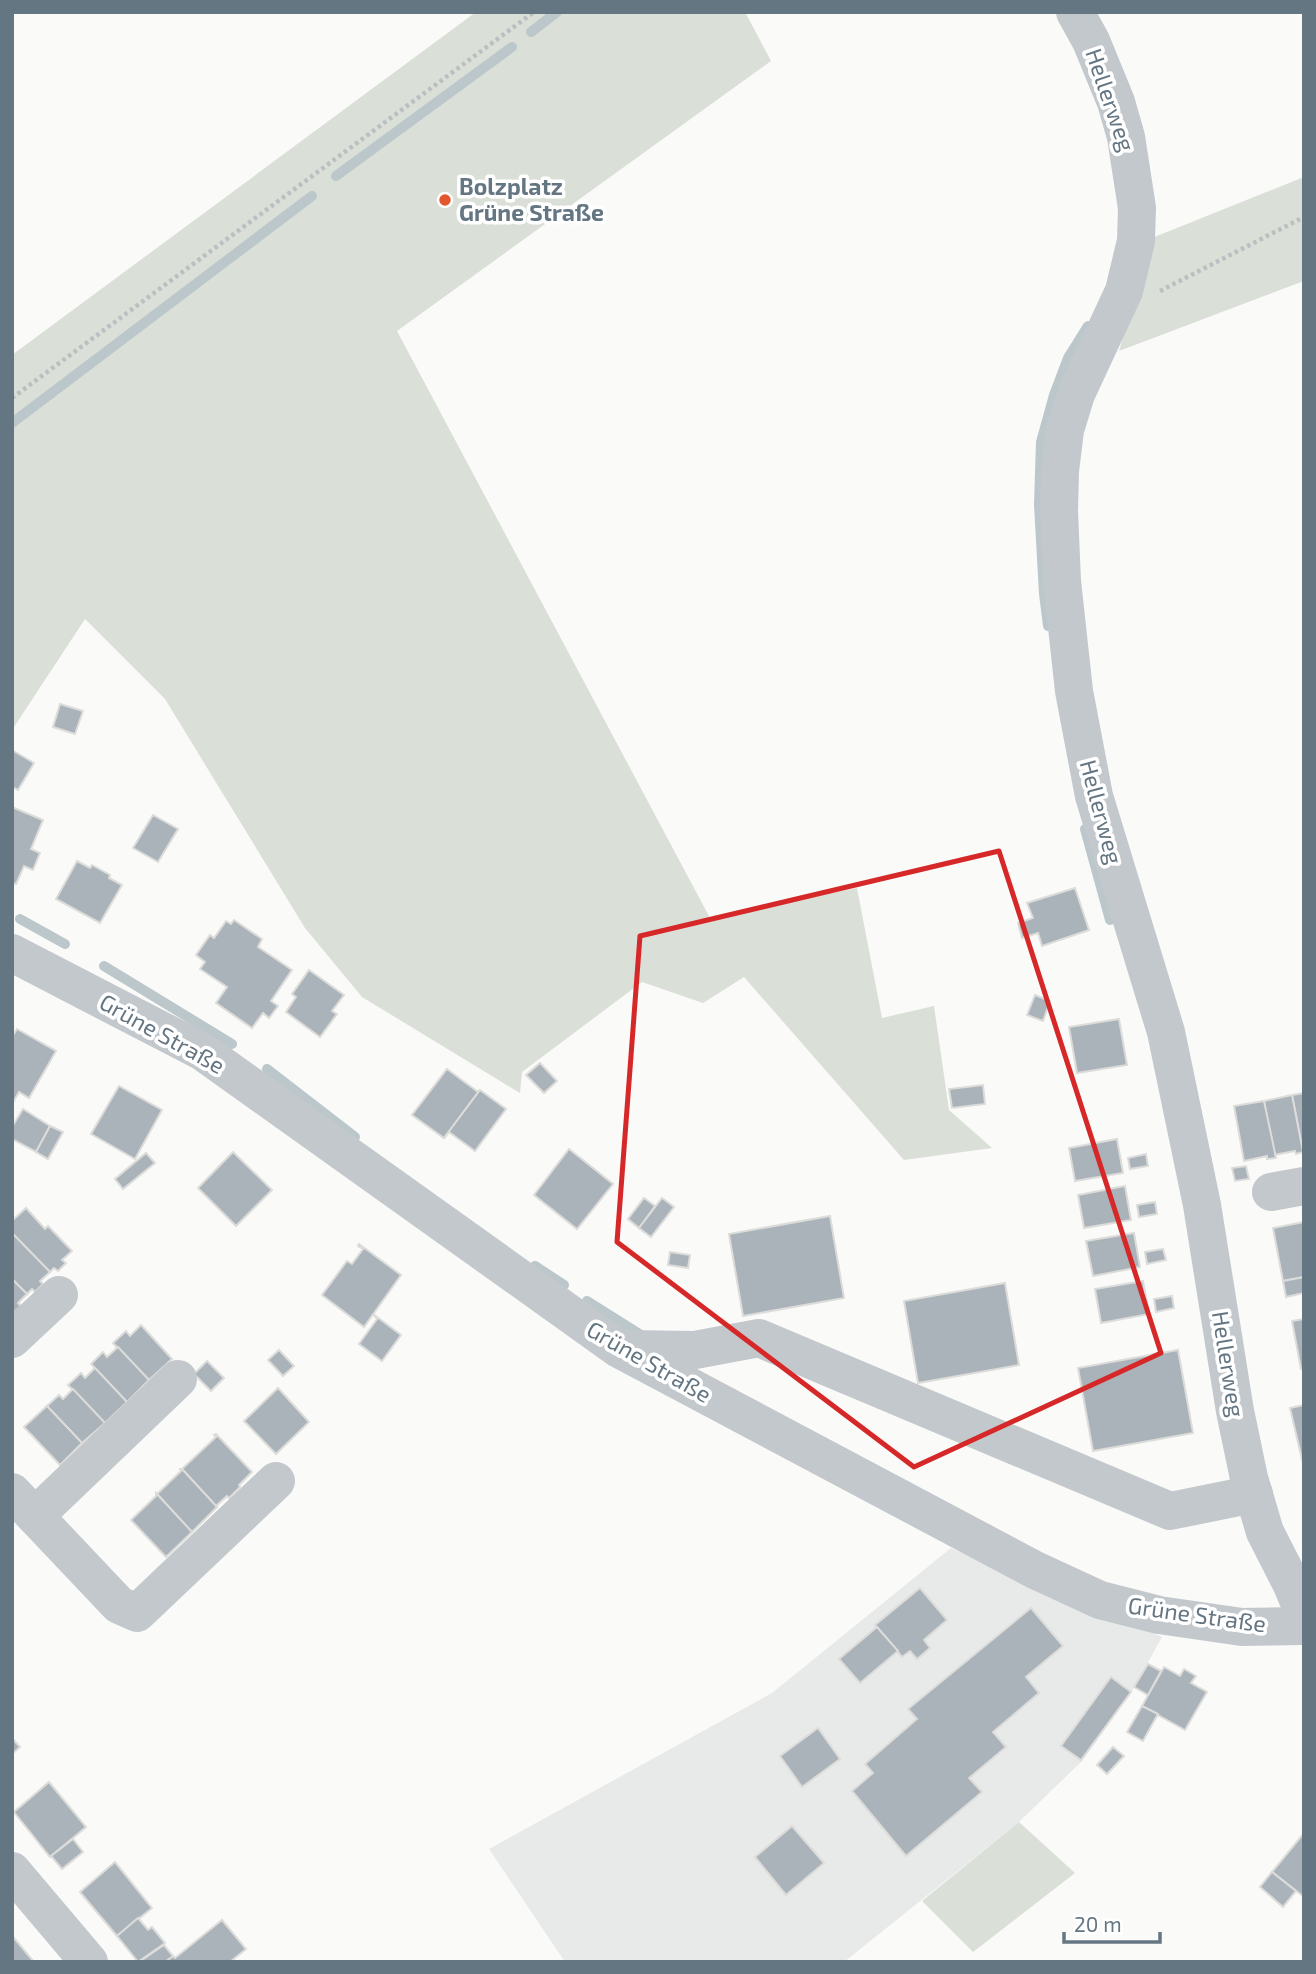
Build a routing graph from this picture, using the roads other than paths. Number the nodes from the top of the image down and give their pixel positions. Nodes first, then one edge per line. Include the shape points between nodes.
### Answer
1 (1075, 12) edge
2 (12, 953) edge
3 (59, 1295) dead end
4 (12, 1339) edge
5 (619, 1349) junction
6 (178, 1379) dead end
7 (275, 1481) dead end
8 (1254, 1494) junction
9 (23, 1504) edge
10 (1304, 1614) edge
11 (1304, 1626) edge
12 (12, 1871) edge
13 (89, 1962) edge

1 - 8 street, Hellerweg via 1116,102 1138,208 1136,241 1124,291 1076,394 1065,430 1059,511 1074,691 1094,796 1166,1032
2 - 5 street, Grüne Straße via 202,1052
3 - 4 street
5 - 8 street via 695,1350 759,1338 1170,1511
5 - 11 street, Grüne Straße via 1100,1600 1159,1615 1242,1627
6 - 9 street
7 - 9 street via 137,1613 119,1605
8 - 10 street, Hellerweg via 1265,1532
12 - 13 street

